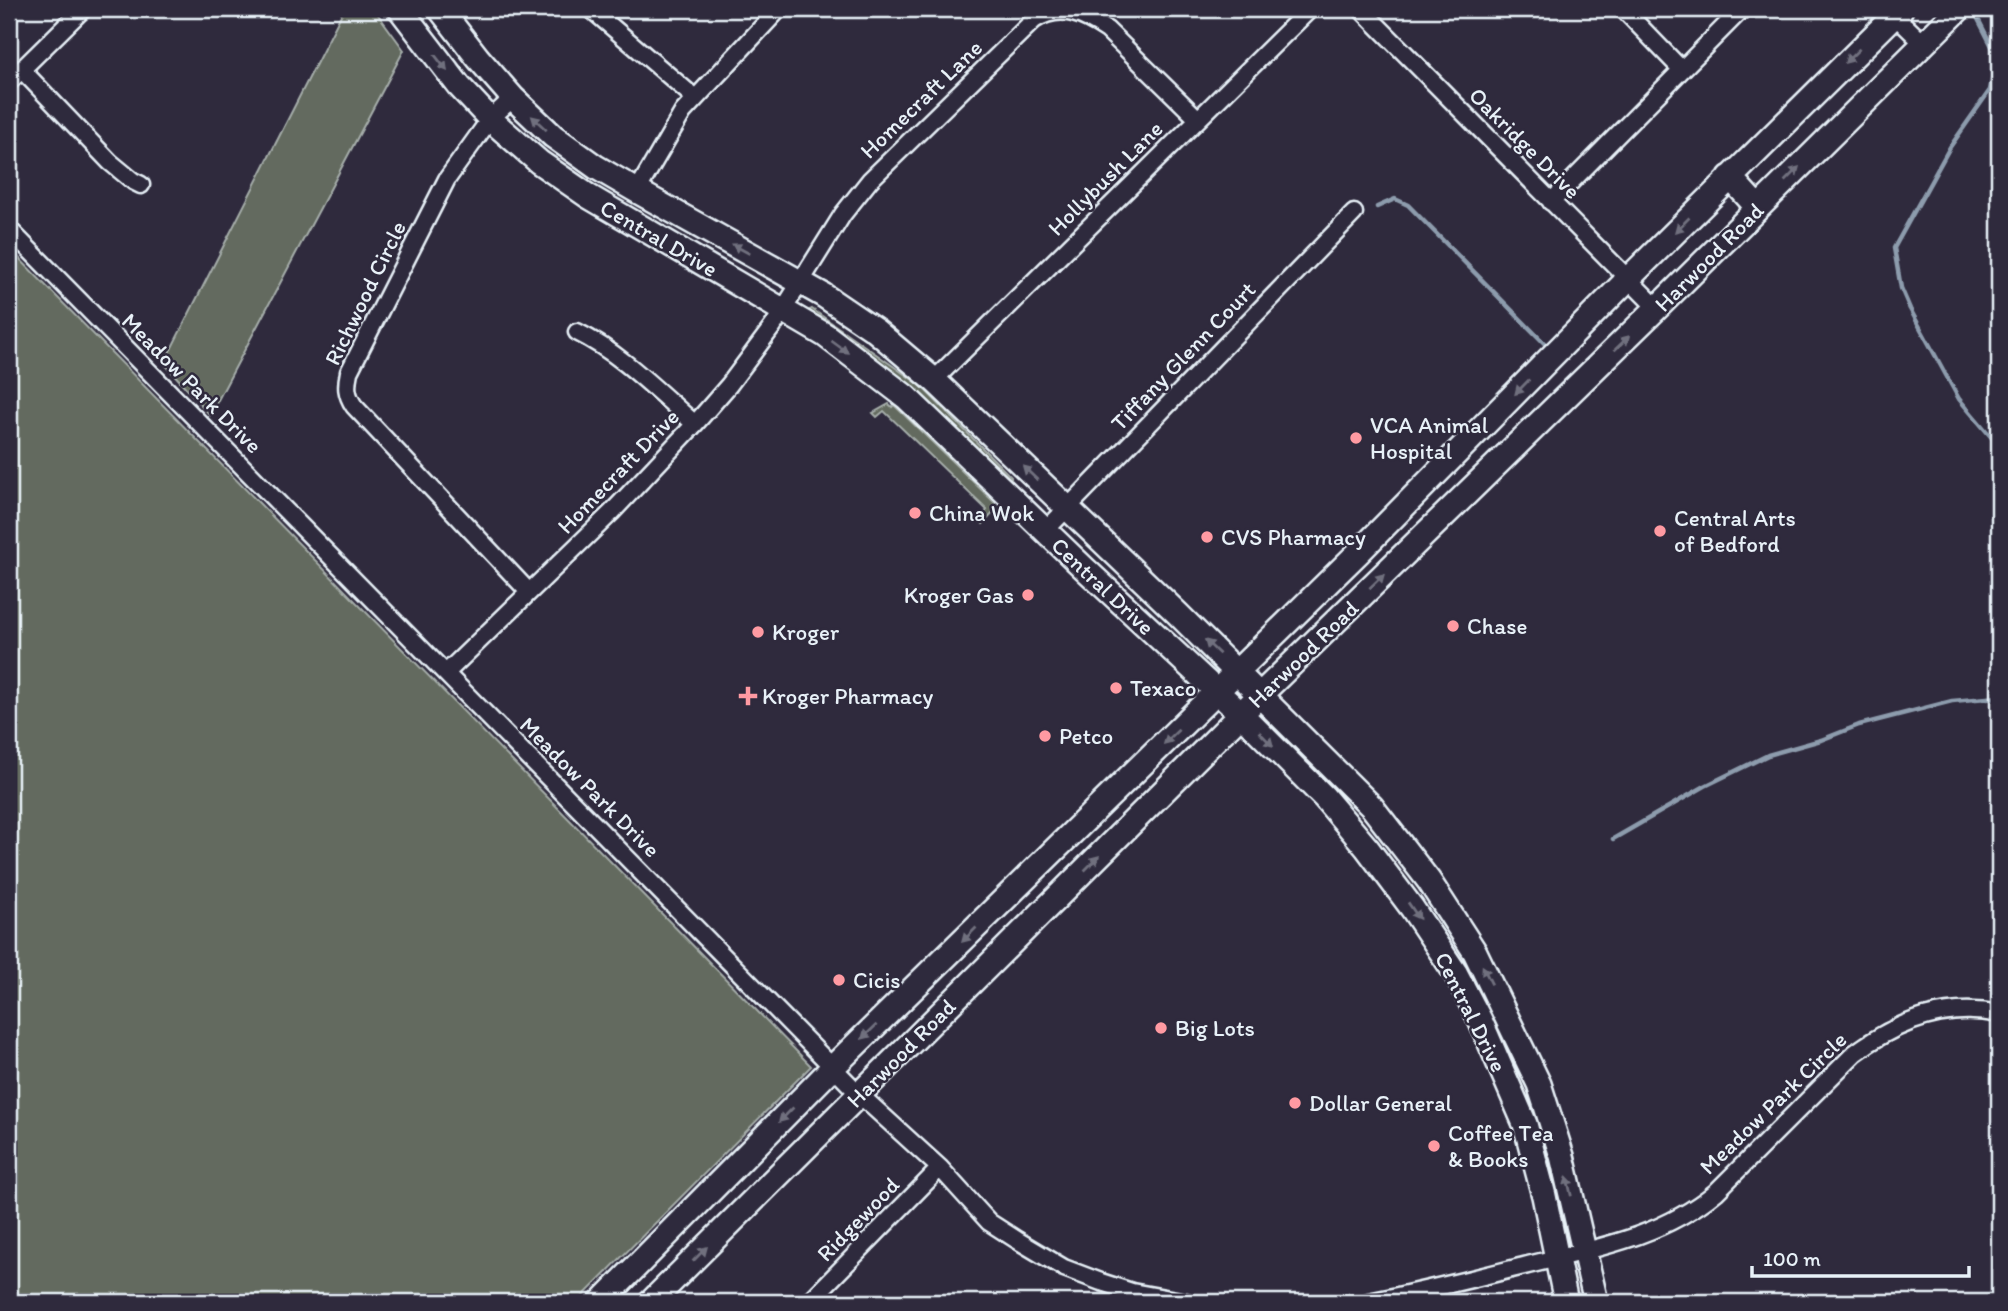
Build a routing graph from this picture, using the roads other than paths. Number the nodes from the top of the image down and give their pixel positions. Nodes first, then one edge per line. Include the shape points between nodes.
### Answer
1 (83, 9) edge
2 (400, 9) edge
3 (440, 9) edge
4 (591, 9) edge
5 (779, 9) edge
6 (1310, 9) edge
7 (1361, 9) edge
8 (1623, 9) edge
9 (1742, 9) edge
10 (1959, 9) edge
11 (1894, 11) edge
12 (1924, 44) junction
13 (1682, 70) junction
14 (22, 71) junction
15 (9, 82) edge
16 (513, 98) junction
17 (695, 98) junction
18 (1197, 118) junction
19 (490, 119) junction
20 (1730, 177) junction
21 (141, 185) dead end
22 (637, 191) junction
23 (1551, 202) junction
24 (1758, 208) junction
25 (1354, 213) dead end
26 (9, 229) edge
27 (1628, 279) junction
28 (801, 283) junction
29 (1657, 308) junction
30 (783, 310) junction
31 (577, 332) dead end
32 (934, 380) junction
33 (695, 424) junction
34 (1441, 470) junction
35 (1467, 494) junction
36 (1066, 508) junction
37 (1045, 531) junction
38 (529, 592) junction
39 (1237, 672) junction
40 (446, 673) junction
41 (1217, 692) junction
42 (1259, 696) junction
43 (1241, 715) junction
44 (1418, 867) junction
45 (1394, 884) junction
46 (1017, 887) junction
47 (1043, 911) junction
48 (1999, 1014) edge
49 (833, 1067) junction
50 (1535, 1076) junction
51 (1509, 1087) junction
52 (860, 1095) junction
53 (940, 1168) junction
54 (1584, 1252) junction
55 (1557, 1258) junction
56 (601, 1302) edge
57 (651, 1302) edge
58 (809, 1302) edge
59 (1187, 1302) edge
60 (1368, 1302) edge
61 (1566, 1302) edge
62 (1596, 1302) edge

1 - 14 street
2 -> 19 main road, Central Drive
3 - 16 main road, Central Drive
4 - 17 street
5 - 17 street
6 - 18 street, Hollybush Lane
7 - 23 street, Oakridge Drive
8 - 13 street
9 - 13 street
10 - 12 main road, Harwood Road
11 - 12 street
11 -> 20 main road, Harwood Road
24 -> 12 main road, Harwood Road
13 - 23 street
14 - 15 street
14 - 21 street via 110,162
16 - 19 street, Richwood Circle
22 -> 16 main road, Central Drive via 553,136
17 - 22 street
18 - 28 street, Homecraft Lane via 1091,19 1073,11 1043,14 870,180 843,214
18 - 32 street, Hollybush Lane
19 - 30 main road, Central Drive via 539,162 588,196
19 - 38 street, Richwood Circle via 447,179 345,387 354,406
20 - 24 main road
20 -> 27 main road, Harwood Road
28 -> 22 main road, Central Drive
23 - 27 street, Oakridge Drive
24 - 29 main road, Harwood Road
25 - 36 street, Tiffany Glenn Court
26 - 40 street, Meadow Park Drive
27 - 29 street, Oakridge Drive
27 -> 34 main road, Harwood Road
28 - 30 street, Homecraft Drive
28 - 32 main road, Central Drive via 876,331
35 -> 29 main road, Harwood Road
30 - 33 street, Homecraft Drive
30 -> 37 main road, Central Drive via 825,335 906,397
31 - 33 street via 618,358
36 -> 32 main road, Central Drive
33 - 38 street, Homecraft Drive
34 - 35 main road
34 - 39 main road, Harwood Road
42 -> 35 main road, Harwood Road
36 - 37 street, Tiffany Glenn Court
39 -> 36 main road, Central Drive
37 - 41 main road, Central Drive
38 - 40 street, Homecraft Drive
39 - 41 main road, Harwood Road
39 - 42 main road, Central Drive
40 - 49 street, Meadow Park Drive
41 - 43 main road, Central Drive
41 -> 46 main road, Harwood Road
42 - 43 main road, Harwood Road
42 - 44 main road, Central Drive via 1371,807
43 -> 45 main road, Central Drive via 1324,797
47 -> 43 main road, Harwood Road
44 - 45 main road
50 -> 44 main road, Central Drive via 1475,952
45 -> 51 main road, Central Drive via 1456,974
46 - 47 main road
46 -> 49 main road, Harwood Road
47 - 52 main road, Harwood Road
48 - 54 street, Meadow Park Circle via 1954,1010 1900,1024 1873,1039 1696,1209 1652,1230
49 - 52 street, Meadow Park Drive
49 -> 56 main road, Harwood Road
50 - 51 main road
54 -> 50 main road, Central Drive via 1562,1156
51 - 55 main road, Central Drive via 1525,1124
52 - 53 street, Meadow Park Drive
57 -> 52 main road, Harwood Road
53 - 58 street, Ridgewood
53 - 59 street, Meadow Park Drive via 989,1222 1064,1268 1132,1292
54 - 55 street
54 - 62 main road, Central Drive
55 - 60 street
55 - 61 main road, Central Drive

